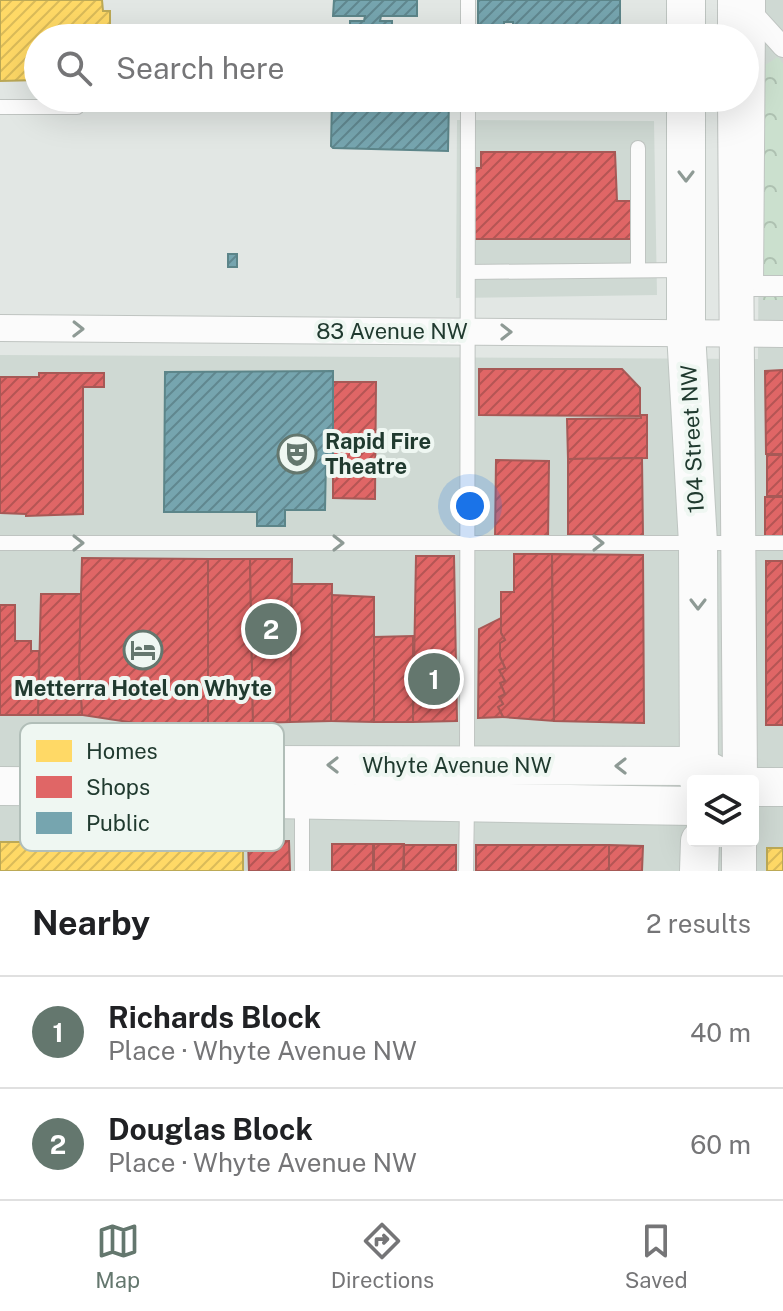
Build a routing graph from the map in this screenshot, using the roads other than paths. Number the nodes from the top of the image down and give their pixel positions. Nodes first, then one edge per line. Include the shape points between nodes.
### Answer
1 (468, 0) edge
2 (686, 0) edge
3 (468, 24) edge
4 (686, 24) edge
5 (759, 26) edge
6 (783, 47) edge
7 (0, 107) edge
8 (24, 107) edge
9 (468, 112) edge
10 (686, 112) edge
11 (735, 112) edge
12 (748, 112) edge
13 (638, 148) dead end
14 (638, 270) junction
15 (686, 270) junction
16 (468, 272) junction
17 (783, 286) edge
18 (0, 328) edge
19 (468, 332) junction
20 (686, 332) junction
21 (736, 333) junction
22 (783, 334) edge
23 (0, 543) edge
24 (467, 543) junction
25 (698, 543) junction
26 (738, 543) junction
27 (783, 543) edge
28 (284, 765) edge
29 (467, 765) junction
30 (687, 775) edge
31 (708, 775) edge
32 (740, 775) edge
33 (0, 786) edge
34 (20, 786) edge
35 (759, 787) edge
36 (783, 787) edge
37 (284, 800) edge
38 (302, 800) junction
39 (467, 803) junction
40 (687, 806) edge
41 (700, 847) edge
42 (739, 847) edge
43 (302, 871) edge
44 (466, 871) edge
45 (699, 871) edge
46 (739, 871) edge

1 - 3 lane
2 - 4 main road
5 - 6 street
7 - 8 lane
9 - 16 lane
10 -> 15 main road, 104 Street NW
11 - 21 street, 104 Street NW
12 - 17 street via 753,286
13 - 14 lane
14 - 15 lane
14 - 16 lane
15 - 20 main road, 104 Street NW
16 - 19 lane
18 -> 19 street, 83 Avenue NW
19 -> 20 street, 83 Avenue NW
19 - 24 lane
20 - 21 street, 83 Avenue NW
20 - 25 main road, 104 Street NW
21 - 22 street, 83 Avenue NW
21 - 26 street, 104 Street NW
23 -> 24 lane
24 -> 25 lane
24 - 29 lane
25 - 26 lane
25 -> 31 main road, 104 Street NW
26 - 27 lane
26 - 32 street, 104 Street NW
29 -> 28 main road, Whyte Avenue NW
30 -> 29 main road, Whyte Avenue NW
33 - 34 main road, Whyte Avenue NW
35 - 36 main road
37 - 38 main road, Whyte Avenue NW
38 - 39 main road, Whyte Avenue NW
38 - 43 lane
39 - 40 main road, Whyte Avenue NW
39 - 44 lane
41 - 45 main road
42 - 46 street

